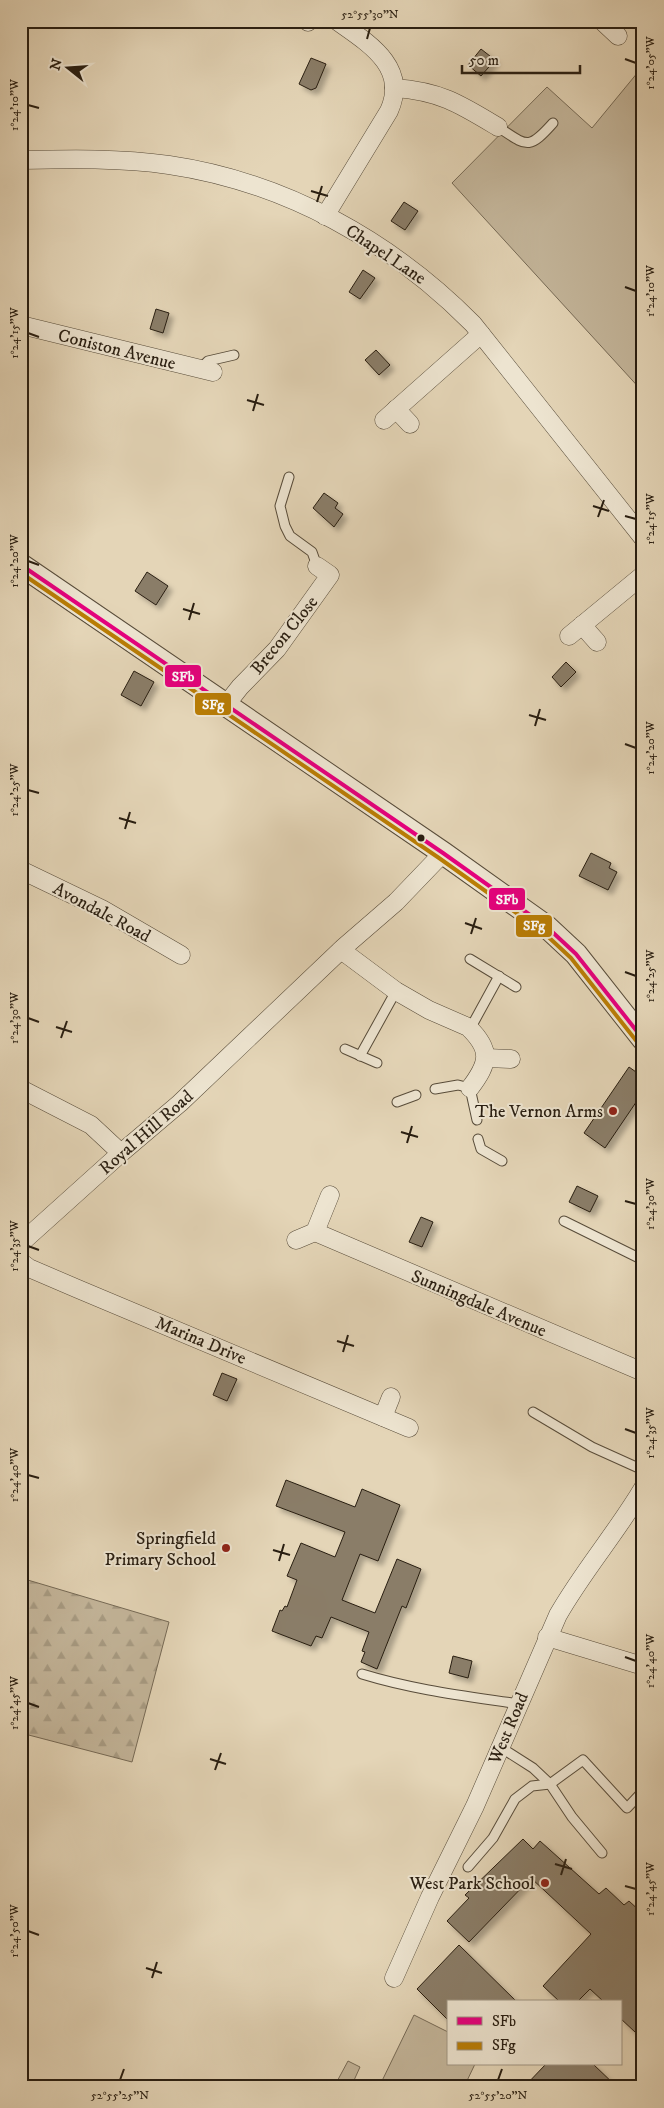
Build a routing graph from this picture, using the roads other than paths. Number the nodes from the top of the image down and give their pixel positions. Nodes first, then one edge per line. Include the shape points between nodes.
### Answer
1 (338, 21) edge
2 (602, 21) edge
3 (618, 36) dead end
4 (394, 88) junction
5 (552, 123) dead end
6 (498, 127) joint
7 (21, 160) edge
8 (325, 216) junction
9 (21, 325) edge
10 (482, 334) junction
11 (234, 355) dead end
12 (206, 371) joint
13 (410, 424) dead end
14 (290, 478) dead end
15 (643, 538) edge
16 (21, 565) edge
17 (317, 566) joint
18 (643, 575) edge
19 (597, 642) dead end
20 (225, 706) junction
21 (443, 853) junction
22 (21, 870) edge
23 (340, 950) junction
24 (181, 955) dead end
25 (470, 959) dead end
26 (499, 976) junction
27 (516, 987) dead end
28 (396, 990) junction
29 (470, 1029) junction
30 (643, 1039) edge
31 (345, 1049) dead end
32 (360, 1056) junction
33 (487, 1058) junction
34 (511, 1059) dead end
35 (377, 1062) dead end
36 (470, 1088) junction
37 (21, 1089) edge
38 (435, 1089) dead end
39 (416, 1095) dead end
40 (397, 1102) dead end
41 (477, 1120) dead end
42 (478, 1139) dead end
43 (121, 1153) junction
44 (502, 1161) dead end
45 (330, 1195) dead end
46 (564, 1221) dead end
47 (315, 1232) junction
48 (296, 1240) dead end
49 (21, 1243) edge
50 (643, 1260) edge
51 (21, 1262) edge
52 (643, 1372) edge
53 (391, 1397) dead end
54 (533, 1412) dead end
55 (383, 1417) junction
56 (409, 1428) dead end
57 (643, 1470) edge
58 (643, 1488) edge
59 (547, 1637) junction
60 (643, 1666) edge
61 (362, 1674) dead end
62 (519, 1704) junction
63 (500, 1747) junction
64 (550, 1784) junction
65 (643, 1791) edge
66 (602, 1853) dead end
67 (468, 1867) dead end
68 (394, 1978) dead end

1 - 4 street via 382,56 391,72
2 - 3 street
4 - 6 street via 443,96
4 - 8 street via 389,111
5 - 6 lane via 529,144
7 - 8 street, Chapel Lane via 110,159 178,166 275,192
8 - 10 street, Chapel Lane via 370,240 405,264 441,292
9 - 12 street, Coniston Avenue
10 - 13 street via 390,414
10 - 15 street, Chapel Lane
11 - 12 lane via 208,361
14 - 17 lane via 280,506 285,526 290,536 312,552
16 - 20 street
17 - 20 street, Brecon Close via 330,575 277,649
18 - 19 street via 576,630
20 - 21 street
21 - 23 street, Royal Hill Road via 396,902
21 - 30 street via 562,940
22 - 24 street, Avondale Road via 102,909
23 - 28 street
23 - 43 street, Royal Hill Road via 180,1103
25 - 26 lane
26 - 27 lane
26 - 29 lane
28 - 29 street
28 - 32 lane
29 - 33 street via 485,1049
31 - 32 lane
32 - 35 lane
33 - 34 street
33 - 36 street
36 - 38 lane
36 - 41 lane
37 - 43 street via 92,1125
39 - 40 lane
42 - 44 lane via 481,1149
43 - 49 street, Royal Hill Road
45 - 47 street
46 - 50 lane
47 - 48 street
47 - 52 street, Sunningdale Avenue
51 - 55 street, Marina Drive
53 - 55 street
54 - 57 lane via 592,1447
55 - 56 street, Marina Drive
58 - 59 street, West Road via 569,1596
59 - 60 street
59 - 62 street, West Road
61 - 62 lane via 435,1692
62 - 63 street, West Road
63 - 64 lane via 533,1768
63 - 68 street, West Road
64 - 65 lane via 583,1760 627,1808
64 - 66 lane
64 - 67 lane via 532,1786 515,1799 493,1838

